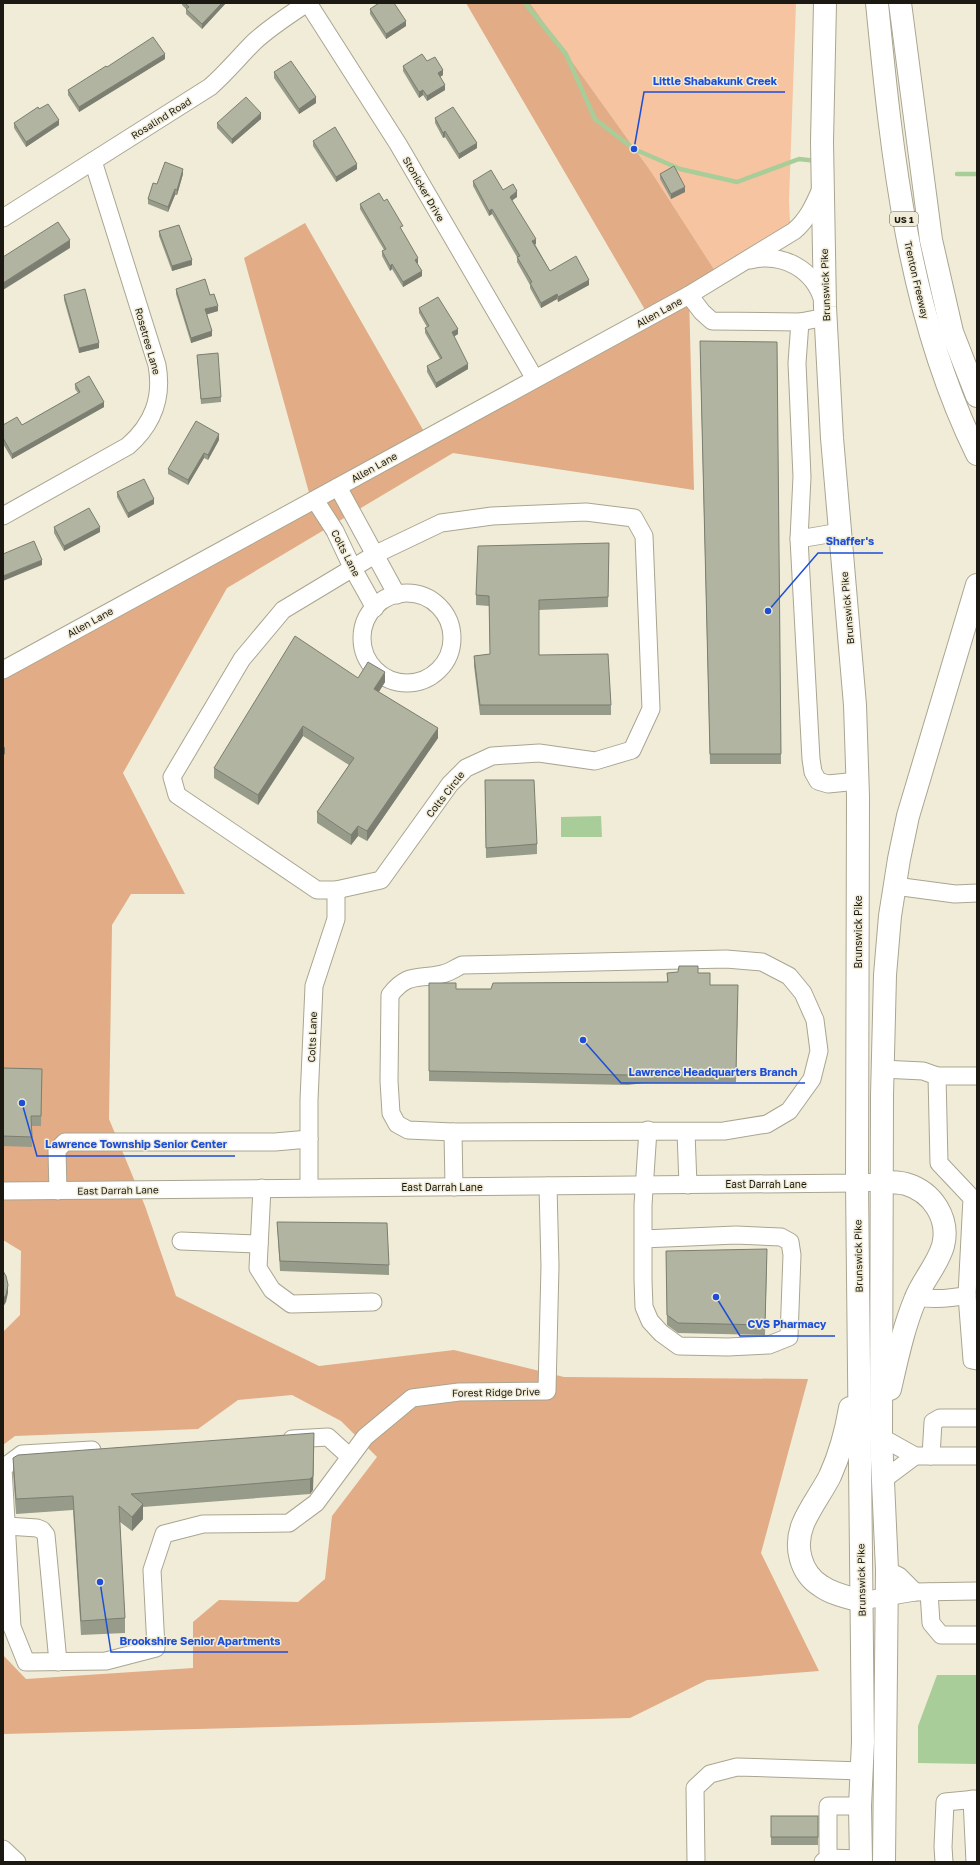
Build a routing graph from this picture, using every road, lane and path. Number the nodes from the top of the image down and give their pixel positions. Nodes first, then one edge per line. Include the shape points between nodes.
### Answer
1 (308, 3) edge
2 (825, 3) edge
3 (877, 3) edge
4 (900, 3) edge
5 (93, 161) junction
6 (823, 178) junction
7 (3, 218) edge
8 (744, 261) junction
9 (689, 295) junction
10 (826, 312) junction
11 (800, 322) junction
12 (535, 379) junction
13 (974, 389) edge
14 (977, 454) edge
15 (338, 487) junction
16 (315, 500) junction
17 (3, 516) edge
18 (840, 532) junction
19 (799, 539) junction
20 (376, 554) junction
21 (352, 567) junction
22 (977, 585) edge
23 (397, 594) junction
24 (375, 608) junction
25 (3, 670) edge
26 (858, 781) junction
27 (895, 886) junction
28 (336, 890) junction
29 (977, 893) edge
30 (882, 1068) junction
31 (937, 1076) junction
32 (977, 1076) edge
33 (648, 1130) junction
34 (453, 1132) junction
35 (686, 1132) junction
36 (309, 1139) junction
37 (882, 1182) junction
38 (857, 1183) junction
39 (645, 1185) junction
40 (688, 1185) junction
41 (548, 1186) junction
42 (454, 1187) junction
43 (262, 1188) junction
44 (309, 1188) junction
45 (3, 1191) edge
46 (58, 1191) junction
47 (974, 1195) edge
48 (643, 1239) junction
49 (182, 1241) dead end
50 (259, 1244) junction
51 (967, 1295) junction
52 (916, 1297) junction
53 (373, 1302) dead end
54 (859, 1340) junction
55 (977, 1361) edge
56 (977, 1418) edge
57 (881, 1437) junction
58 (274, 1440) edge
59 (109, 1449) edge
60 (923, 1456) junction
61 (977, 1456) edge
62 (350, 1457) junction
63 (3, 1468) edge
64 (883, 1480) junction
65 (7, 1526) junction
66 (887, 1570) junction
67 (922, 1592) junction
68 (977, 1592) edge
69 (886, 1596) junction
70 (861, 1601) junction
71 (977, 1635) edge
72 (58, 1662) junction
73 (862, 1771) junction
74 (975, 1799) edge
75 (860, 1806) junction
76 (3, 1849) edge
77 (826, 1860) edge
78 (861, 1860) edge
79 (17, 1862) edge
80 (696, 1862) edge
81 (884, 1862) edge
82 (944, 1862) edge
83 (975, 1862) edge

1 - 5 street, Rosalind Road via 254,43 210,87
1 - 12 street, Stonicker Drive via 398,144
2 - 6 main road, Brunswick Pike
3 - 14 main road, Trenton Freeway / US 1 via 889,127 908,243 925,318 964,427
4 - 13 main road, US 1 via 931,240 952,332
5 - 7 street, Rosalind Road
5 - 17 street, Rosetree Lane via 157,365 159,391 156,408 140,435 128,446
6 - 8 street, Allen Lane via 812,210 802,224
6 - 10 main road, Brunswick Pike
8 - 9 street, Allen Lane
8 - 10 street, Allen Lane via 760,257 776,258 790,262 803,270 813,279 821,292
9 - 11 street via 712,321
9 - 12 street, Allen Lane
10 - 11 street
10 - 18 main road, Brunswick Pike via 832,438
11 - 19 street via 797,362 802,477
12 - 15 street, Allen Lane
15 - 16 street, Allen Lane
15 - 20 street
16 - 21 street, Colts Lane via 335,531
16 - 25 street, Allen Lane
18 - 19 street
18 - 26 main road, Brunswick Pike
19 - 26 street via 813,772 818,781 828,784
20 - 21 street, Colts Circle
20 - 23 street
20 - 28 street, Colts Circle via 441,523 492,516 586,512 634,518 644,536 651,709 632,750 595,761 539,753 492,756 466,768 450,784 381,880
21 - 24 street, Colts Lane
21 - 28 street, Colts Circle via 283,610 242,659 172,777 177,795 199,811 317,890
22 - 27 main road via 908,816
23 - 24 street
23 - 24 street via 427,598 439,607 448,620 452,634 450,649 444,664 434,674 421,681 392,681 370,664 364,651 362,636 365,622
26 - 38 main road, Brunswick Pike
27 - 29 street via 955,894
27 - 30 main road via 885,975
28 - 36 street, Colts Lane via 336,919 314,986
30 - 31 street via 923,1071
30 - 37 main road
31 - 32 street
31 - 47 street via 939,1163
33 - 34 street
33 - 35 street
33 - 39 street
34 - 35 street via 408,1130 397,1124 391,1113 390,995 406,979 444,974 462,965 726,959 762,962 789,976 803,993 815,1020 819,1051 812,1079 789,1111 767,1124 724,1131
34 - 42 street
35 - 40 street
36 - 44 street, Colts Lane
36 - 46 street via 275,1142 65,1142 57,1150
37 - 38 street, East Darrah Lane
37 - 52 main road via 918,1188 938,1207 943,1220 943,1246
37 - 57 main road
38 - 40 street, East Darrah Lane
38 - 54 main road, Brunswick Pike
39 - 40 street, East Darrah Lane
39 - 41 street, East Darrah Lane
39 - 48 street
41 - 42 street, East Darrah Lane
41 - 62 street, Forest Ridge Drive via 550,1266 547,1391 460,1392 412,1398 365,1437
42 - 44 street, East Darrah Lane
43 - 44 street, East Darrah Lane
43 - 46 street, East Darrah Lane
43 - 50 street
45 - 46 street, East Darrah Lane
47 - 51 street
48 - 48 street via 736,1235 780,1237 790,1242 792,1255 789,1337 769,1345 679,1346 650,1321 644,1307
49 - 50 street
50 - 53 street via 258,1268 272,1290 291,1304
51 - 52 street via 934,1300
51 - 55 street via 972,1360
52 - 57 main road via 897,1355
54 - 70 main road, Brunswick Pike
54 - 70 main road via 846,1431 839,1456 803,1523 799,1535 799,1550 806,1570 820,1586
56 - 60 street via 940,1418 933,1422
57 - 60 street
57 - 64 main road
58 - 62 street via 328,1437
59 - 63 street via 22,1454
60 - 61 street
60 - 64 street
62 - 72 street, Forest Ridge Drive via 316,1503 289,1524 203,1524 164,1534 152,1570 156,1648 106,1661
63 - 65 street, Forest Ridge Drive
64 - 66 main road
65 - 72 street via 37,1528 46,1535
65 - 72 street, Forest Ridge Drive via 12,1627 26,1662
66 - 67 street
66 - 69 main road
67 - 68 street
67 - 69 street
67 - 71 street via 932,1623 941,1635
69 - 70 street
69 - 81 main road
70 - 73 main road, Brunswick Pike
73 - 75 main road, Brunswick Pike
73 - 80 street via 737,1767 710,1774 695,1788
74 - 82 street via 945,1802
74 - 83 street
75 - 77 street via 828,1806
75 - 78 main road, Brunswick Pike
76 - 79 street
77 - 78 street

